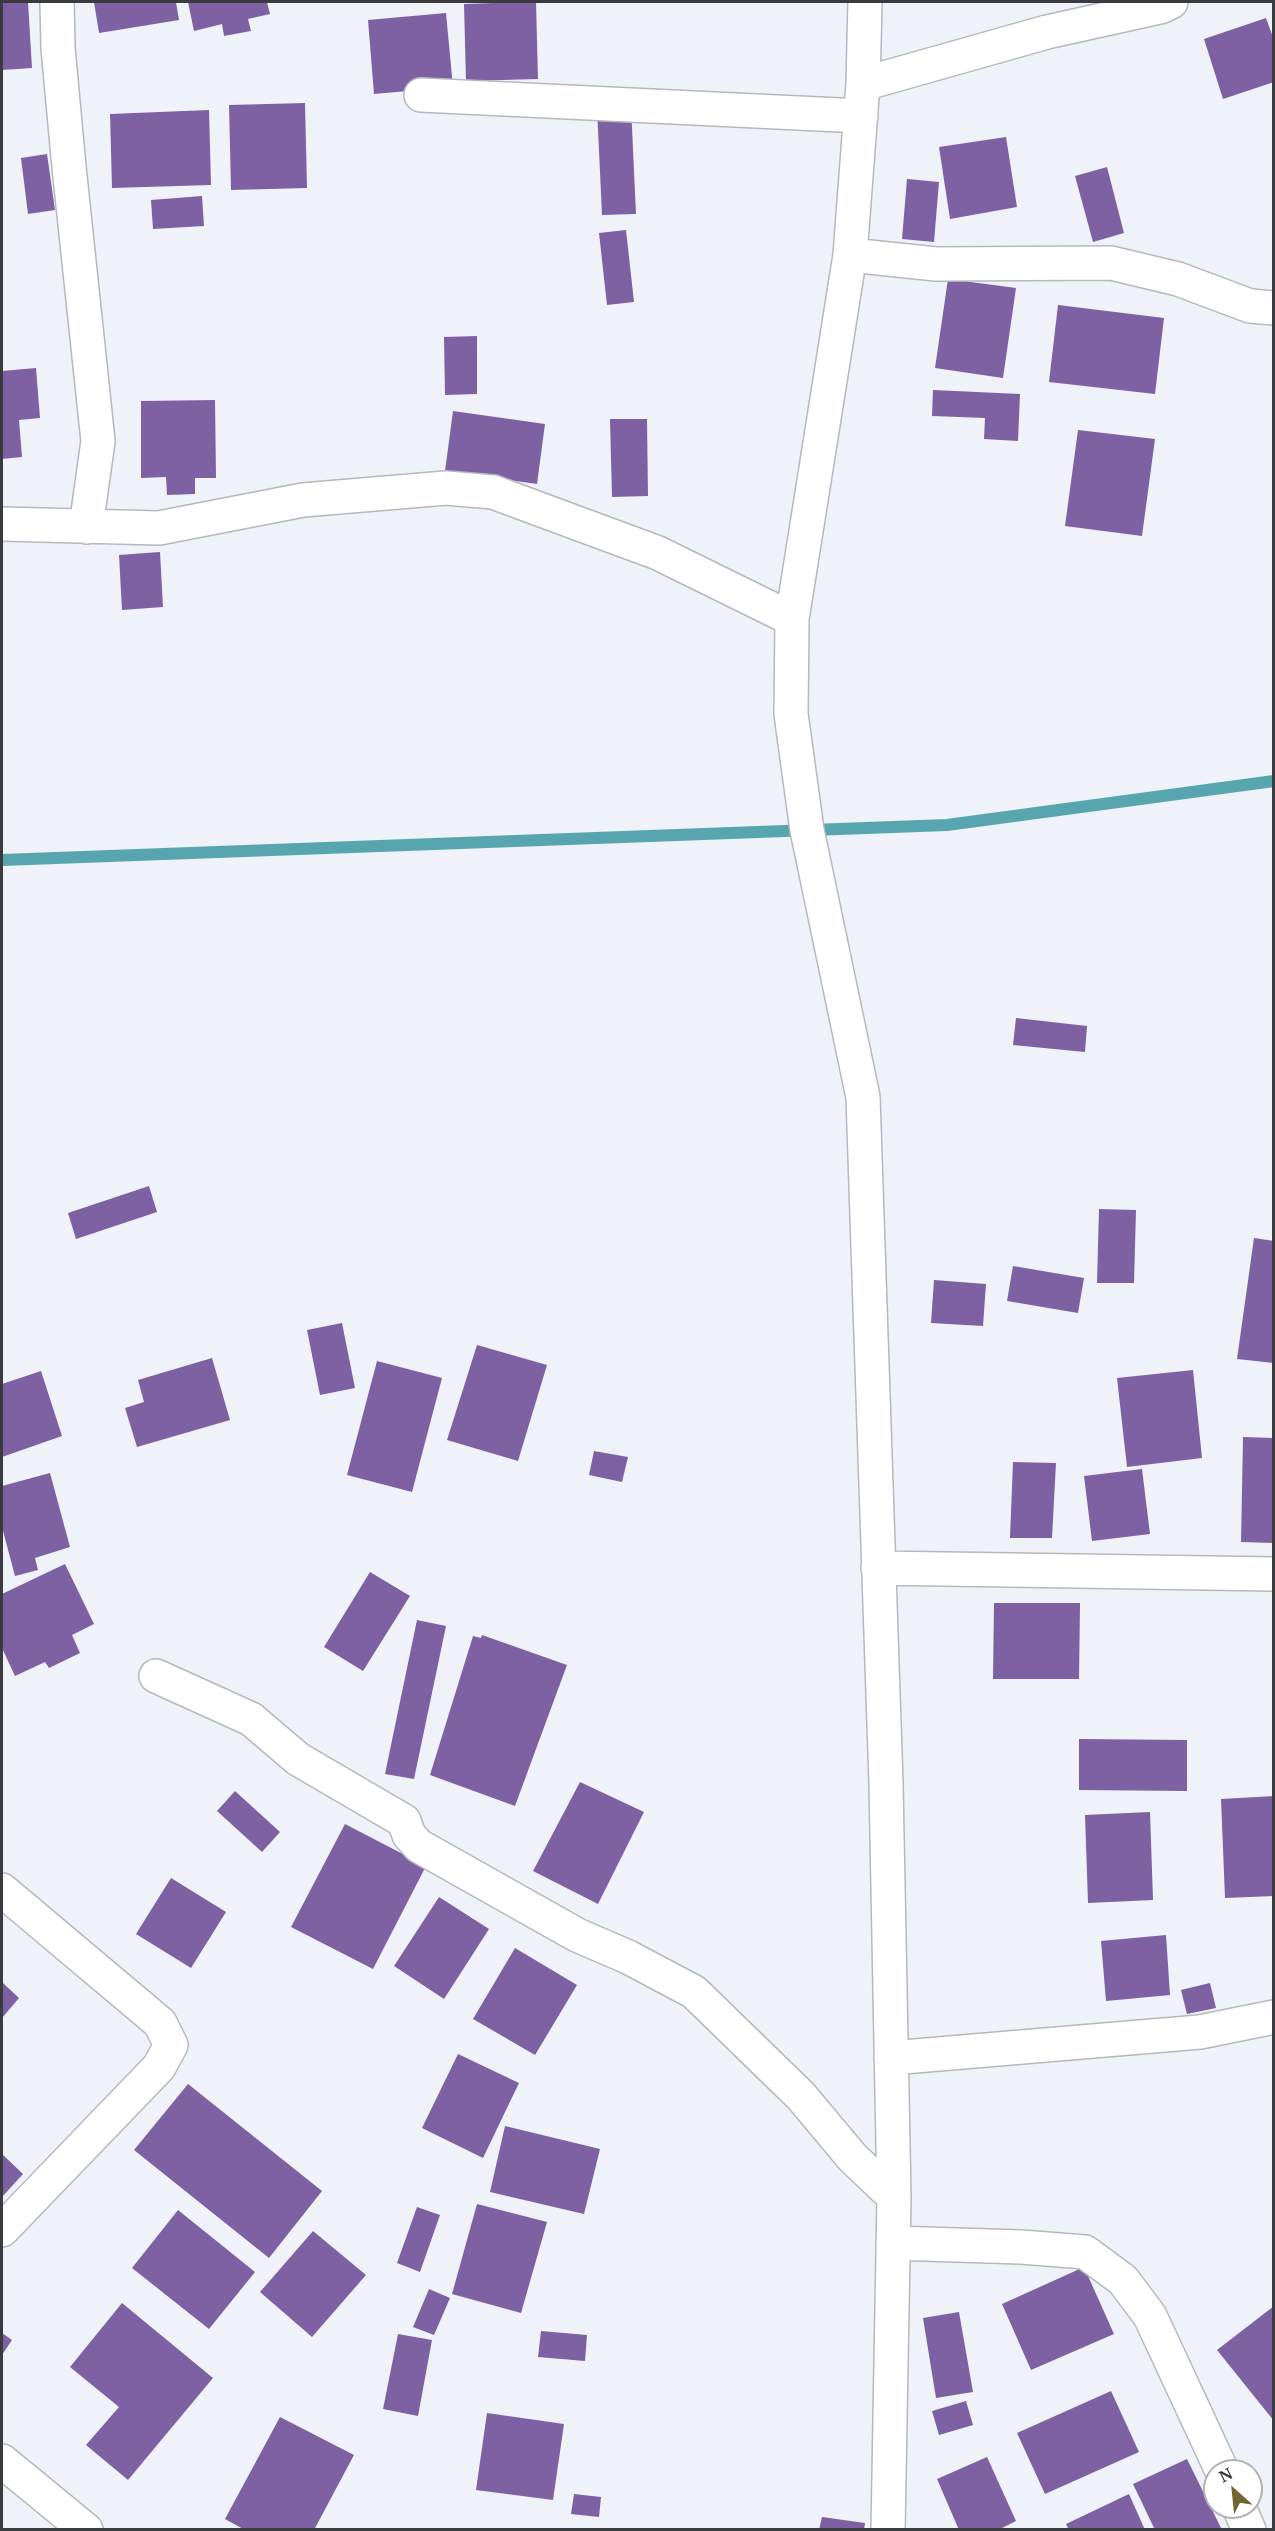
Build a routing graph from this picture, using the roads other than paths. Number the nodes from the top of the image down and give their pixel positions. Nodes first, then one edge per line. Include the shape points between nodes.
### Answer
1 (57, 2) edge
2 (865, 2) edge
3 (1171, 2) edge
4 (863, 84) junction
5 (421, 95) dead end
6 (861, 116) junction
7 (850, 255) junction
8 (1274, 308) edge
9 (2, 524) edge
10 (86, 527) junction
11 (792, 619) junction
12 (878, 1568) junction
13 (1274, 1574) edge
14 (156, 1676) dead end
15 (2, 1890) edge
16 (1274, 2017) edge
17 (891, 2058) junction
18 (894, 2198) junction
19 (2, 2230) edge
20 (893, 2244) junction
21 (1216, 2459) edge
22 (2, 2461) edge
23 (86, 2529) edge
24 (888, 2529) edge

1 - 10 street via 69,167 98,441
2 - 4 street
3 - 4 street
4 - 6 street
5 - 6 street
6 - 7 street
7 - 8 street via 936,264 1111,264 1178,279 1250,306
7 - 11 street
9 - 10 street
10 - 11 street via 159,528 303,500 446,488 493,492 658,553
11 - 12 street via 791,714 807,830 863,1097
12 - 13 street
12 - 17 street
14 - 18 street via 251,1719 298,1759 405,1821 409,1835 419,1846 577,1935 694,1992 801,2096 852,2157
15 - 19 street via 160,2023 171,2045 159,2067
16 - 17 street via 1200,2032
17 - 18 street
18 - 20 street
20 - 21 street via 1085,2252 1123,2280 1150,2316
20 - 24 street
22 - 23 street

